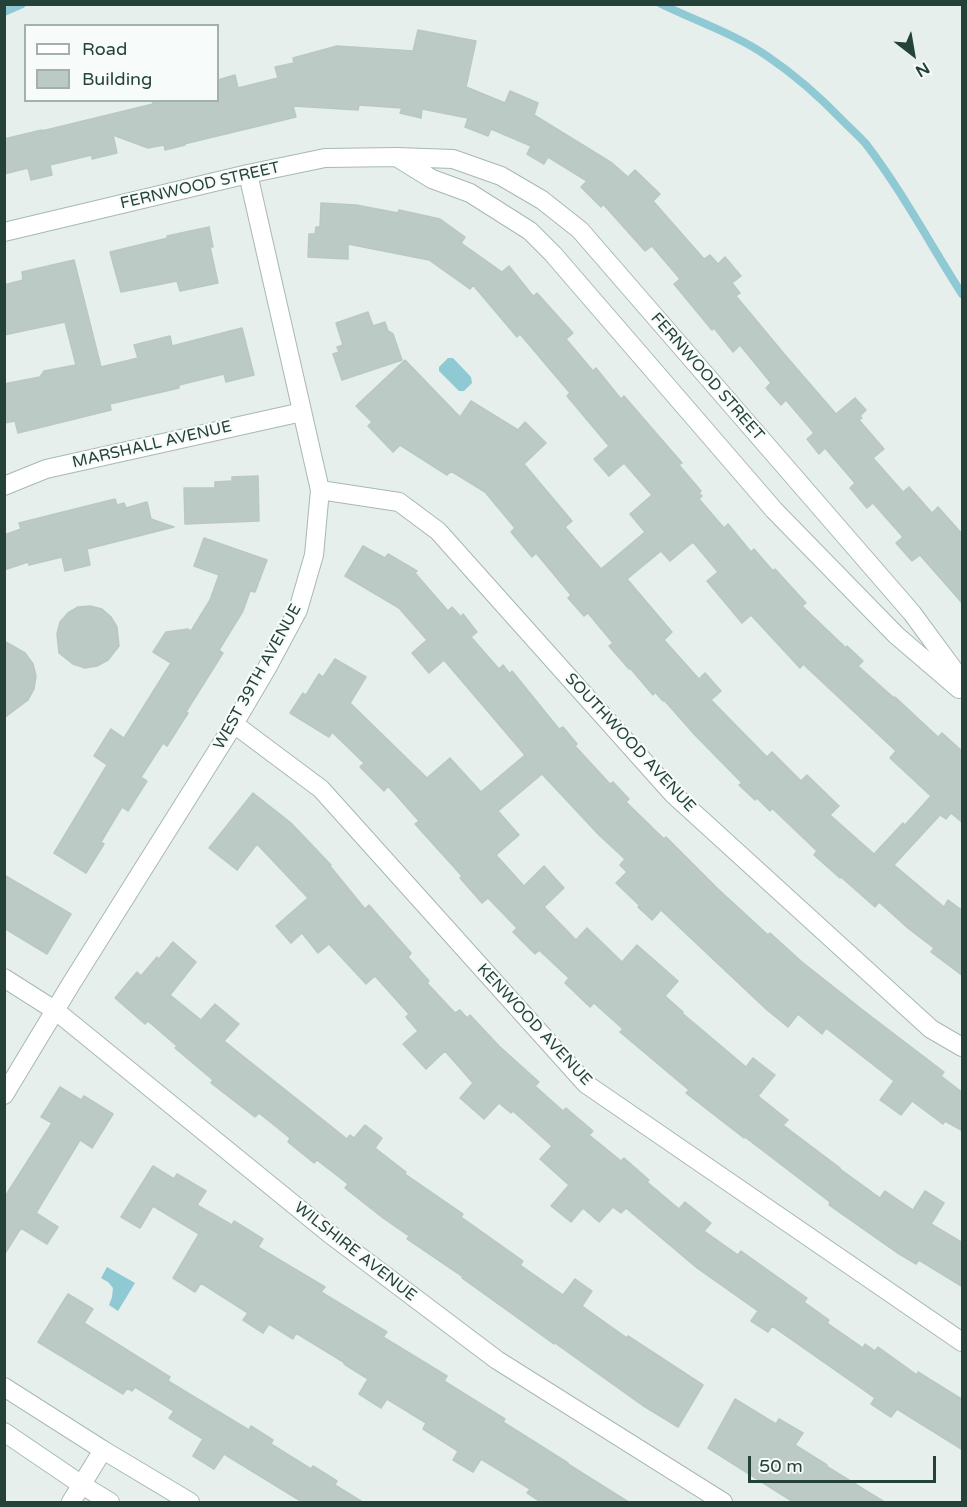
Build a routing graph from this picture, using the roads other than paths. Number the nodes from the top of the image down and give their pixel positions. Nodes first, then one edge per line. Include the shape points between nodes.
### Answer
1 (397, 157) junction
2 (248, 174) junction
3 (4, 232) edge
4 (302, 412) junction
5 (4, 486) edge
6 (320, 490) junction
7 (963, 681) edge
8 (963, 692) edge
9 (234, 724) junction
10 (4, 978) edge
11 (56, 1011) junction
12 (963, 1047) edge
13 (4, 1095) edge
14 (963, 1342) edge
15 (4, 1387) edge
16 (4, 1432) edge
17 (103, 1450) junction
18 (82, 1485) junction
19 (71, 1503) edge
20 (110, 1503) edge
21 (190, 1503) edge
22 (723, 1503) edge

1 - 2 street, FERNWOOD STREET via 325,158
1 - 7 street, FERNWOOD STREET via 453,159 501,176 542,200 580,230 912,614
1 - 8 street via 432,179 470,193 530,231 774,510 896,635
2 - 3 street, FERNWOOD STREET
2 - 4 street, WEST 39TH AVENUE
4 - 5 street, MARSHALL AVENUE via 46,469
4 - 6 street, WEST 39TH AVENUE
6 - 9 street, WEST 39TH AVENUE via 314,555 298,610
6 - 12 street, SOUTHWOOD AVENUE via 399,502 438,531 673,794 931,1029
9 - 11 street, WEST 39TH AVENUE
9 - 14 street, KENWOOD AVENUE via 321,789 586,1084
10 - 11 street, WILSHIRE AVENUE
11 - 13 street, WEST 39TH AVENUE
11 - 22 street, WILSHIRE AVENUE via 330,1234 497,1360
15 - 17 street
16 - 18 street
17 - 18 street
17 - 21 street
18 - 19 street
18 - 20 street

